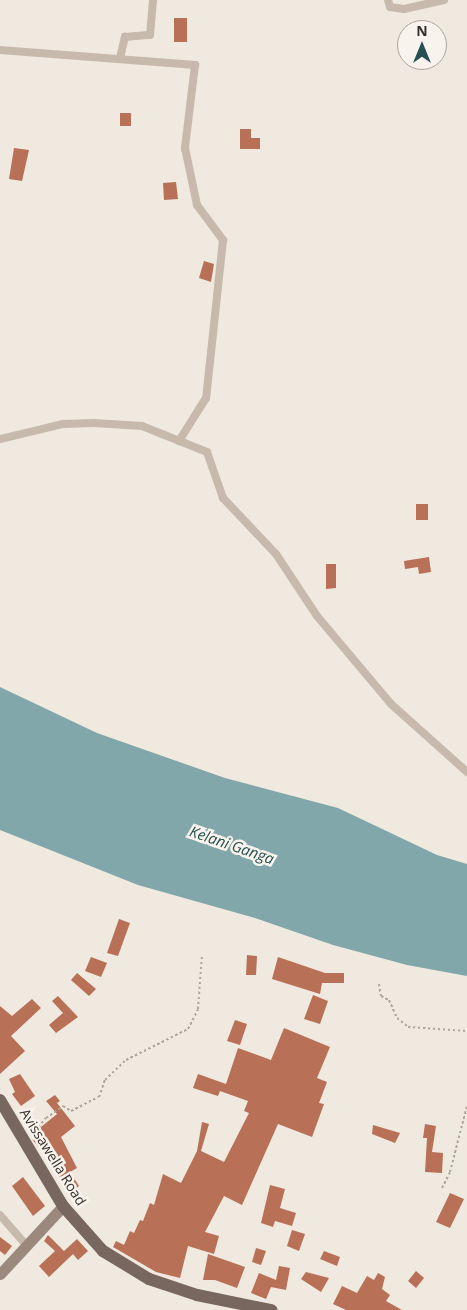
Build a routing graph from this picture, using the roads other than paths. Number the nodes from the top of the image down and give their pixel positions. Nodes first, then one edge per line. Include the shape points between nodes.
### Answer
1 (153, 0) edge
2 (388, 0) edge
3 (444, 0) edge
4 (0, 50) edge
5 (120, 58) junction
6 (0, 439) edge
7 (179, 442) junction
8 (467, 772) edge
9 (0, 1100) edge
10 (63, 1206) junction
11 (0, 1215) edge
12 (25, 1244) junction
13 (0, 1274) edge
14 (271, 1310) edge

1 - 5 street via 150,35 125,37
2 - 3 street via 390,7 404,9
4 - 5 street
5 - 7 street via 195,65 185,148 197,205 223,240 206,398
6 - 7 street via 63,424 94,423 142,426
7 - 8 street via 207,452 223,498 276,554 317,616 391,704
9 - 10 main road, Avissawella Road
10 - 12 main road
10 - 14 main road, Avissawella Road via 103,1251 149,1279 197,1295
11 - 12 street
12 - 13 main road

